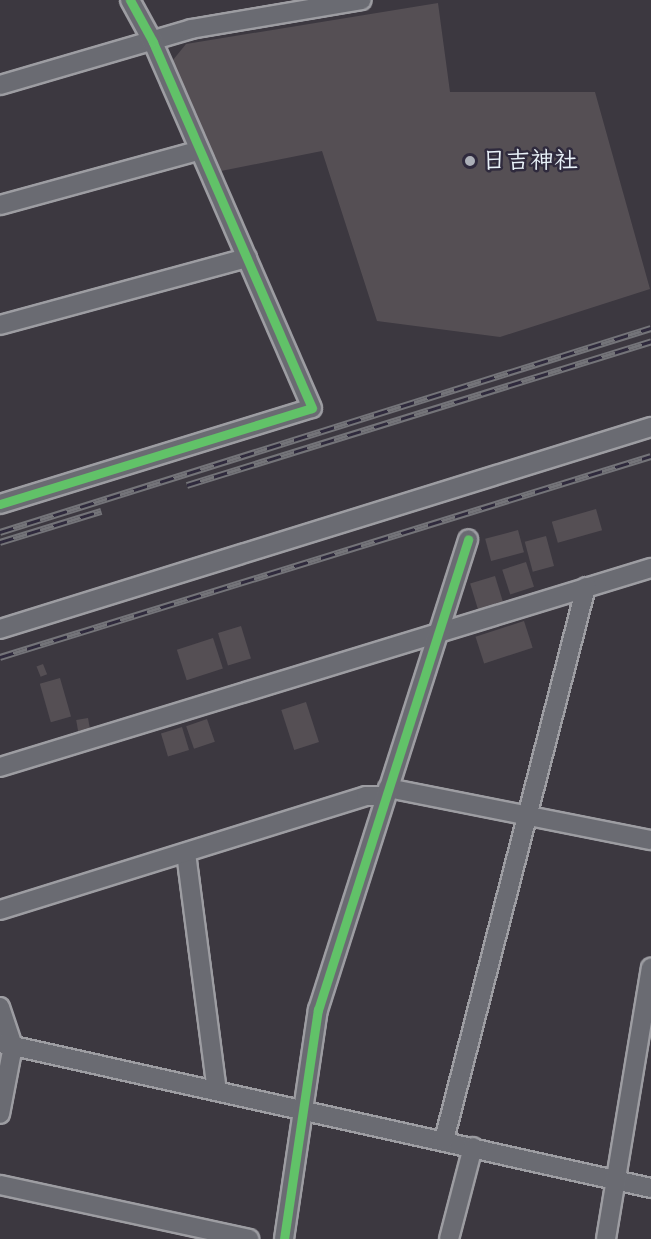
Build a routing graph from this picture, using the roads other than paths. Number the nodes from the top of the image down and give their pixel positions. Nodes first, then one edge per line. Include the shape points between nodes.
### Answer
1 (130, 0) edge
2 (362, 0) edge
3 (153, 42) junction
4 (0, 84) edge
5 (198, 151) junction
6 (0, 205) edge
7 (247, 258) junction
8 (0, 325) edge
9 (651, 427) edge
10 (0, 504) edge
11 (468, 539) dead end
12 (651, 568) edge
13 (586, 587) junction
14 (0, 629) edge
15 (440, 632) junction
16 (0, 767) edge
17 (386, 792) junction
18 (527, 817) junction
19 (651, 840) edge
20 (186, 853) junction
21 (0, 910) edge
22 (651, 968) edge
23 (0, 1007) edge
24 (6, 1044) edge
25 (218, 1091) junction
26 (304, 1107) junction
27 (0, 1114) edge
28 (444, 1140) junction
29 (473, 1147) junction
30 (615, 1181) junction
31 (0, 1185) edge
32 (651, 1188) edge
33 (249, 1239) edge
34 (284, 1239) edge
35 (449, 1239) edge
36 (606, 1239) edge

1 - 3 street
2 - 3 street via 191,29
3 - 4 street
3 - 5 street
5 - 6 street
5 - 7 street
7 - 8 street
7 - 10 street via 312,408
9 - 14 street
11 - 15 street
12 - 13 street
13 - 15 street
13 - 18 street
15 - 16 street
15 - 17 street
17 - 18 street
17 - 20 street
17 - 26 street via 318,1010
18 - 19 street
18 - 28 street
20 - 21 street
20 - 25 street
22 - 30 street
23 - 24 street
24 - 25 street
24 - 27 street
25 - 26 street
26 - 28 street
26 - 34 street
28 - 29 street
29 - 30 street
29 - 35 street
30 - 32 street
30 - 36 street
31 - 33 street

